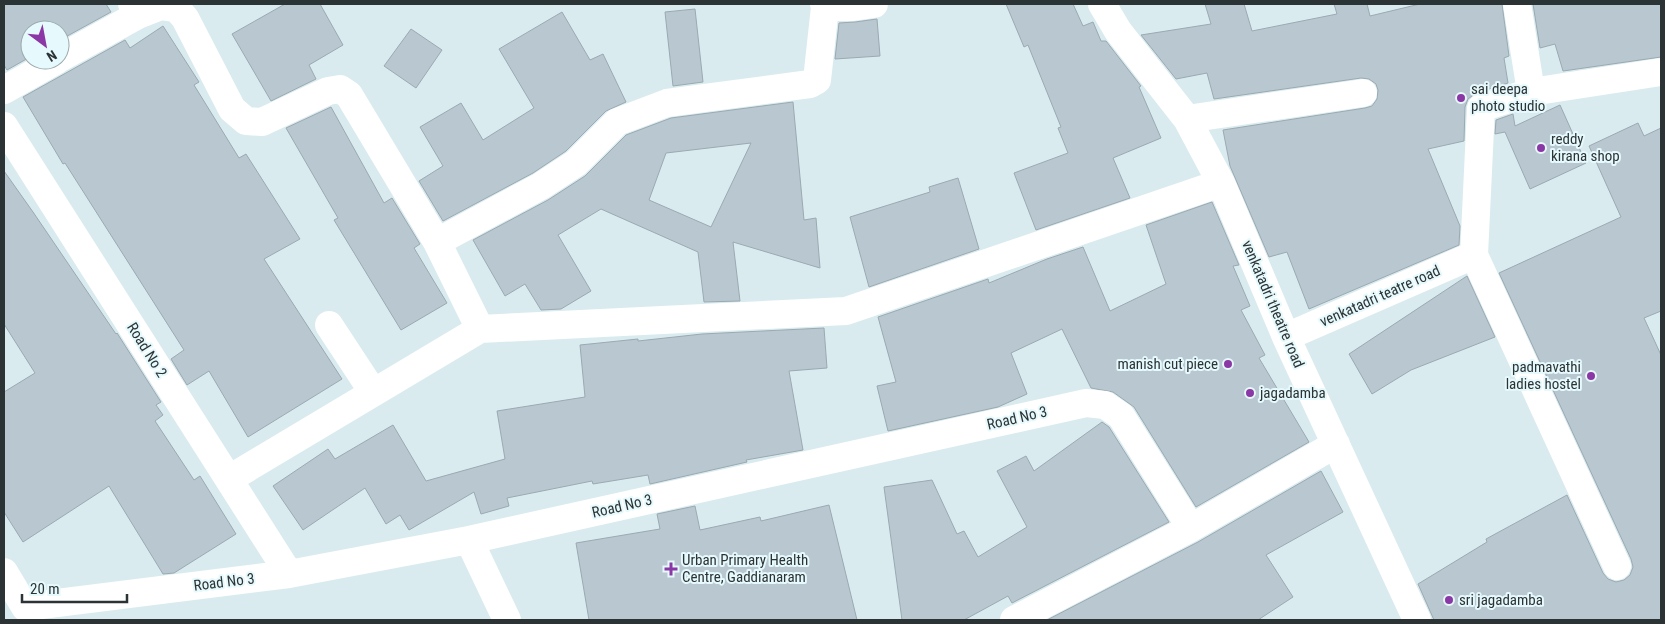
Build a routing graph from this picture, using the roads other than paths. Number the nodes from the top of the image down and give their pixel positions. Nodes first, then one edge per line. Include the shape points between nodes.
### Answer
1 (874, 4) edge
2 (1102, 4) edge
3 (1517, 4) edge
4 (824, 5) edge
5 (135, 9) edge
6 (70, 52) edge
7 (39, 70) edge
8 (1661, 72) edge
9 (4, 90) edge
10 (1531, 92) junction
11 (1363, 93) dead end
12 (1187, 119) junction
13 (4, 126) edge
14 (1221, 183) junction
15 (437, 242) junction
16 (1474, 255) junction
17 (329, 325) dead end
18 (480, 328) junction
19 (1286, 337) junction
20 (373, 392) junction
21 (1336, 444) junction
22 (229, 479) junction
23 (1191, 528) junction
24 (469, 540) junction
25 (1617, 566) dead end
26 (4, 572) edge
27 (289, 574) junction
28 (14, 610) edge
29 (507, 620) edge
30 (1014, 620) edge
31 (1417, 620) edge

1 - 4 street via 853,7
2 - 12 street, venkatadri theatre road via 1118,31
3 - 10 street
4 - 15 street via 817,80 810,84 667,103 617,122 576,163 541,186
5 - 6 street
5 - 15 street via 176,8 185,18 232,109 246,121 262,122 328,91 340,89 349,95
7 - 9 street
8 - 10 street
10 - 16 street via 1481,108
11 - 12 street
12 - 14 street, venkatadri theatre road
13 - 22 street, Road No 2
14 - 18 street via 846,311
14 - 19 street, venkatadri theatre road
15 - 18 street
16 - 19 street, venkatadri teatre road
16 - 25 street
17 - 20 street
18 - 20 street
19 - 21 street, venkatadri theatre road
20 - 22 street
21 - 23 street
21 - 31 street, venkatadri theatre road
22 - 27 street, Road No 2
23 - 24 street, Road No 3 via 1121,416 1105,405 1086,403
23 - 30 street
24 - 27 street, Road No 3
24 - 29 street
26 - 28 street, Road No 3
27 - 28 street, Road No 3

